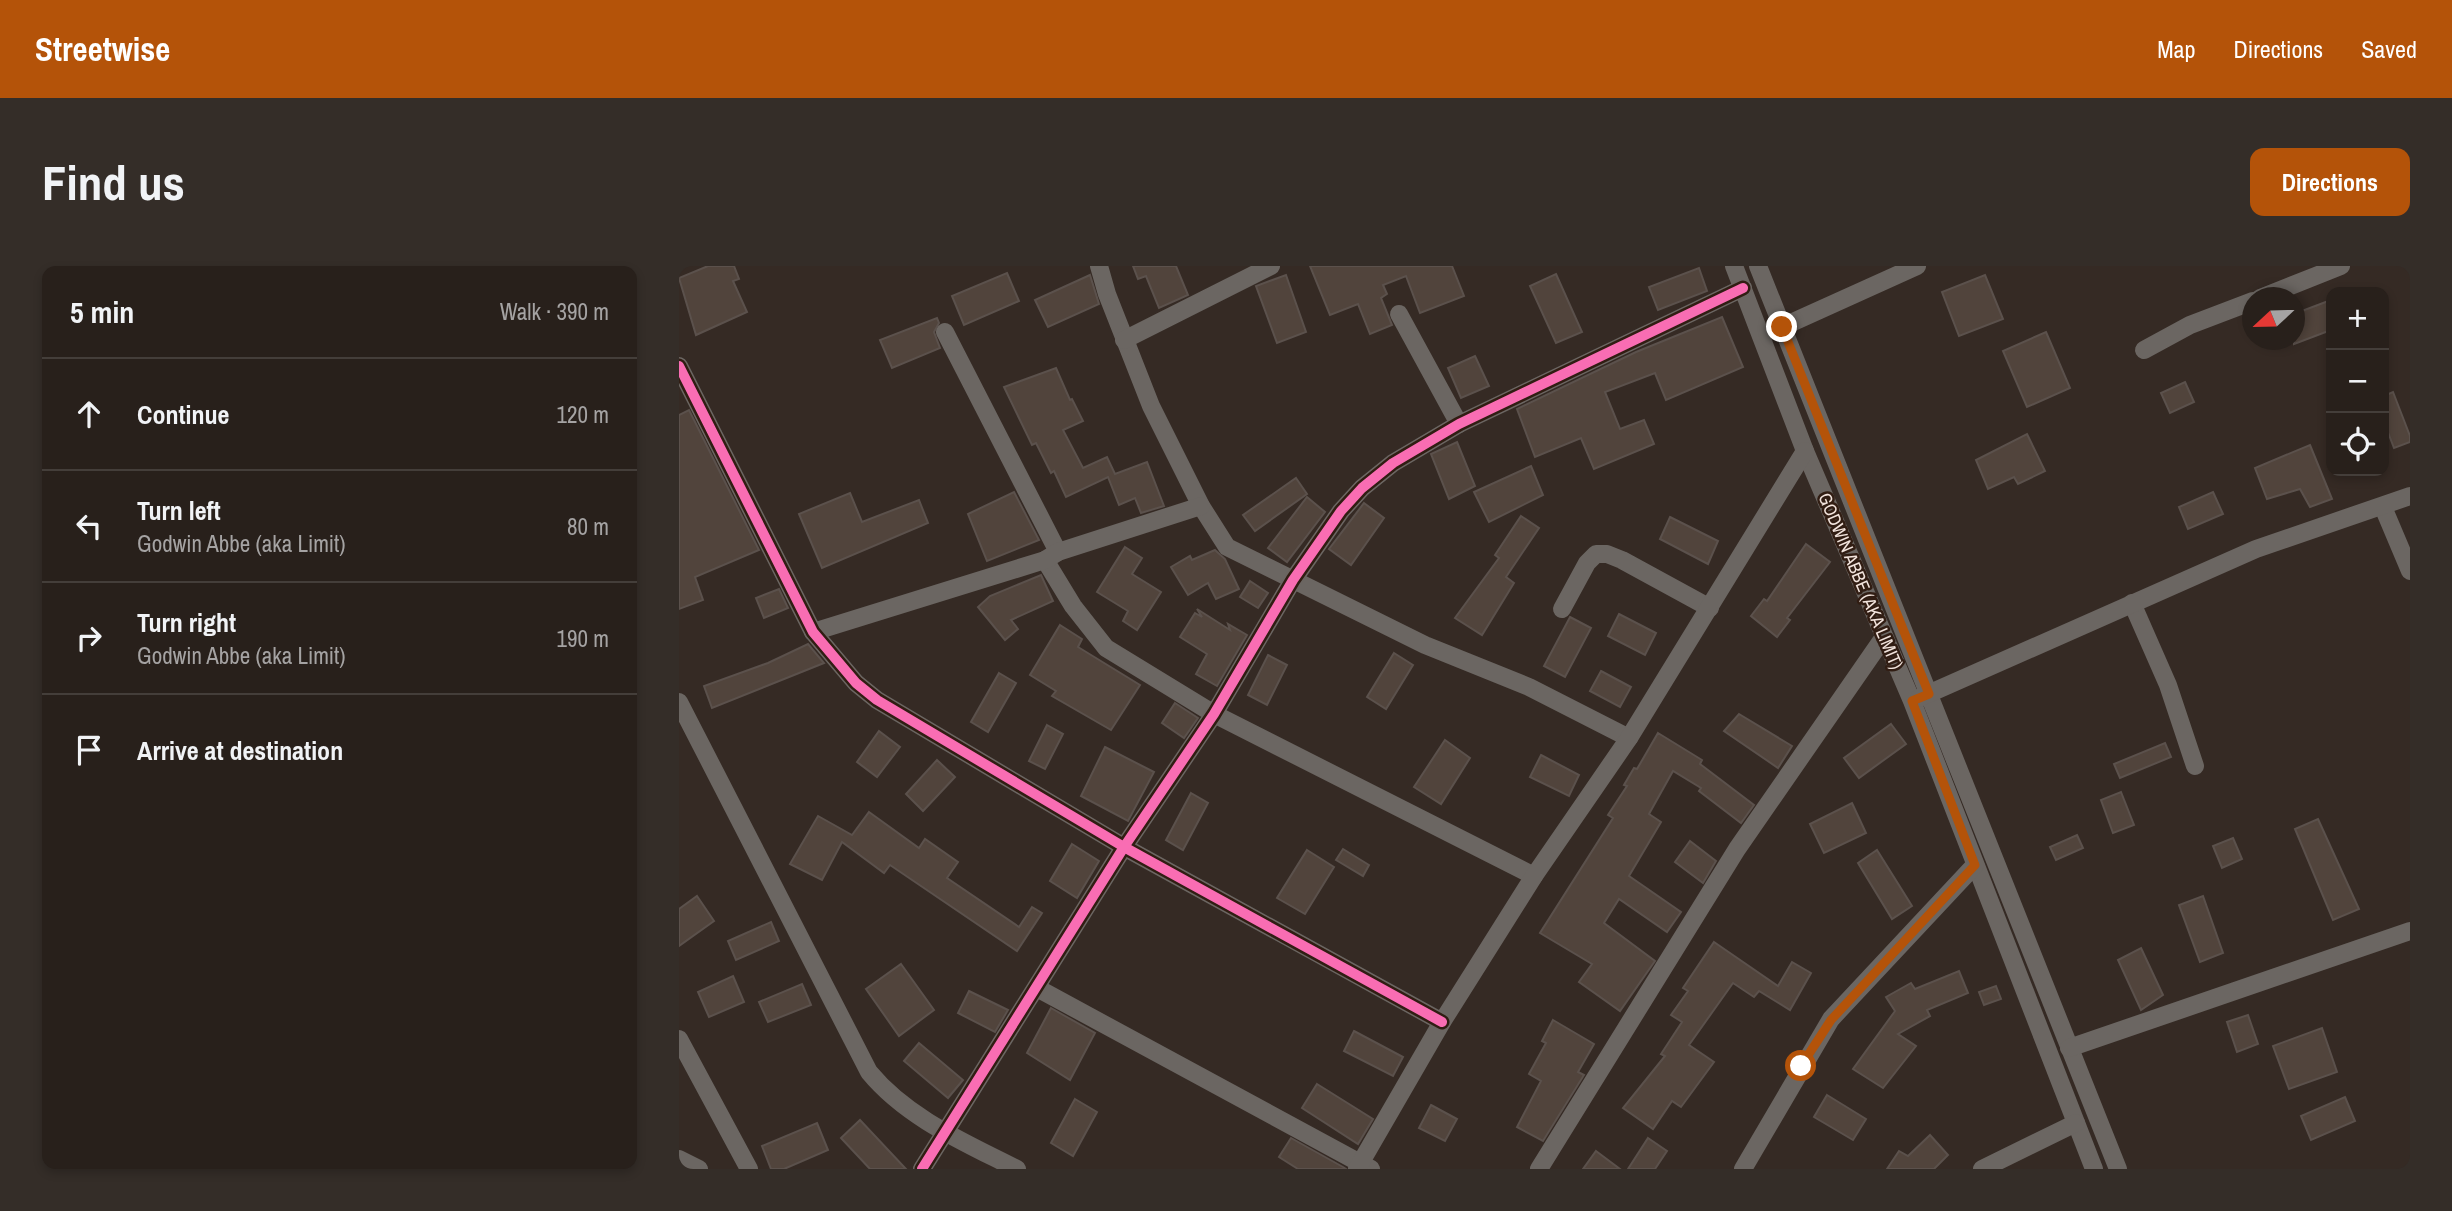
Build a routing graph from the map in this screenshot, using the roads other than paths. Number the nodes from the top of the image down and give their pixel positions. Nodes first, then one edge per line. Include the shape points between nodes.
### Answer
1 (1099, 266) edge
2 (1271, 266) edge
3 (1734, 266) edge
4 (1758, 266) edge
5 (1917, 266) edge
6 (2341, 266) edge
7 (2288, 287) edge
8 (1743, 288) junction
9 (2242, 304) edge
10 (1399, 314) dead end
11 (1782, 327) junction
12 (945, 332) dead end
13 (1124, 340) junction
14 (2144, 351) dead end
15 (679, 366) edge
16 (1458, 424) junction
17 (1805, 451) junction
18 (1842, 481) junction
19 (1822, 489) junction
20 (2410, 496) edge
21 (1201, 506) junction
22 (2383, 507) junction
23 (1052, 556) junction
24 (2410, 571) edge
25 (1293, 580) junction
26 (2132, 603) junction
27 (1710, 608) junction
28 (1562, 609) dead end
29 (813, 632) junction
30 (1884, 636) junction
31 (1929, 694) junction
32 (1912, 701) junction
33 (679, 702) edge
34 (1214, 714) junction
35 (1629, 738) junction
36 (2195, 766) dead end
37 (1124, 847) junction
38 (1975, 865) junction
39 (1534, 876) junction
40 (2410, 931) edge
41 (1037, 988) junction
42 (1442, 1022) junction
43 (679, 1039) edge
44 (2069, 1048) junction
45 (2075, 1123) junction
46 (947, 1133) junction
47 (679, 1159) edge
48 (1362, 1167) edge
49 (699, 1169) edge
50 (749, 1169) edge
51 (922, 1169) edge
52 (1017, 1169) edge
53 (1539, 1169) edge
54 (1743, 1169) edge
55 (1982, 1169) edge
56 (2094, 1169) edge
57 (2117, 1169) edge

1 - 13 street
2 - 13 street
3 - 8 street, GODWIN ABBE (AKA LIMIT)
4 - 11 street, GODWIN ABBE (AKA LIMIT)
5 - 11 street
6 - 7 street
8 - 16 street
8 - 17 street, GODWIN ABBE (AKA LIMIT)
9 - 14 street via 2190,325
10 - 16 street
11 - 18 street, GODWIN ABBE (AKA LIMIT)
12 - 23 street
13 - 21 street
15 - 29 street
16 - 25 street via 1393,463 1362,488
17 - 19 street, GODWIN ABBE (AKA LIMIT)
17 - 27 street
18 - 19 street
18 - 31 street, GODWIN ABBE (AKA LIMIT)
19 - 30 street, GODWIN ABBE (AKA LIMIT)
20 - 22 street
21 - 23 street
21 - 25 street via 1227,547
22 - 24 street
22 - 26 street via 2256,549
23 - 29 street
23 - 34 street via 1073,606 1106,648
25 - 34 street
25 - 35 street via 1425,645 1529,687
26 - 31 street
26 - 36 street via 2168,685
27 - 28 street via 1622,560 1596,554
27 - 35 street
29 - 37 street via 856,683 877,700
30 - 32 street, GODWIN ABBE (AKA LIMIT)
30 - 53 street via 1737,849
31 - 32 street
31 - 44 street, GODWIN ABBE (AKA LIMIT)
32 - 38 street, GODWIN ABBE (AKA LIMIT)
33 - 46 street via 869,1072 887,1093
34 - 37 street
34 - 39 street
35 - 39 street
37 - 41 street
37 - 42 street
38 - 45 street, GODWIN ABBE (AKA LIMIT)
38 - 54 street via 1831,1020
39 - 42 street
40 - 44 street
41 - 46 street
41 - 48 street
42 - 48 street
43 - 50 street
44 - 57 street, GODWIN ABBE (AKA LIMIT)
45 - 55 street
45 - 56 street, GODWIN ABBE (AKA LIMIT)
46 - 51 street
46 - 52 street
47 - 49 street

